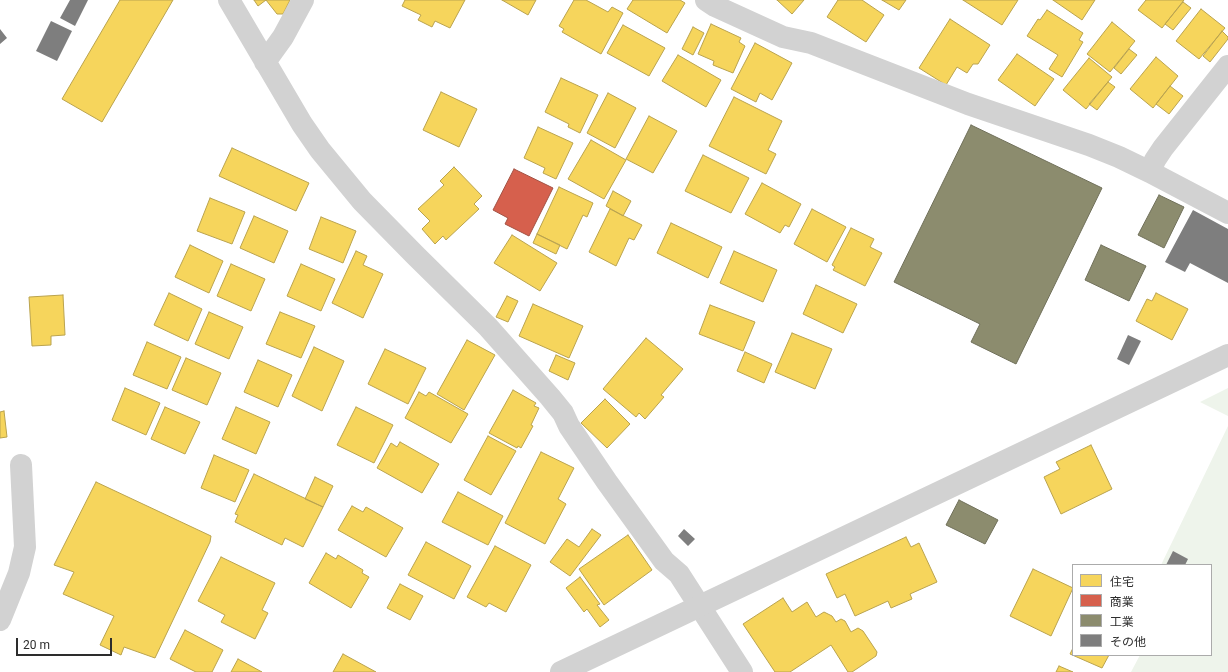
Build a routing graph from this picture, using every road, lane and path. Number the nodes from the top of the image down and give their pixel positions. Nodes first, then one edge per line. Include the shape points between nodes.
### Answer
1 (229, 0) edge
2 (303, 0) edge
3 (713, 2) edge
4 (265, 62) junction
5 (1228, 66) edge
6 (1150, 172) junction
7 (1228, 213) edge
8 (1228, 355) edge
9 (21, 465) dead end
10 (699, 607) junction
11 (0, 620) edge
12 (561, 672) edge
13 (742, 672) edge

1 - 4 street
2 - 4 street via 283,37
3 - 6 street via 783,37 811,43 968,104 1090,145
4 - 10 street via 302,124 339,174 362,201 488,327 563,413 568,426 607,482 664,561 679,574
5 - 6 street via 1163,148
6 - 7 street
8 - 10 street
9 - 11 street via 25,547 19,573
10 - 12 street
10 - 13 street

